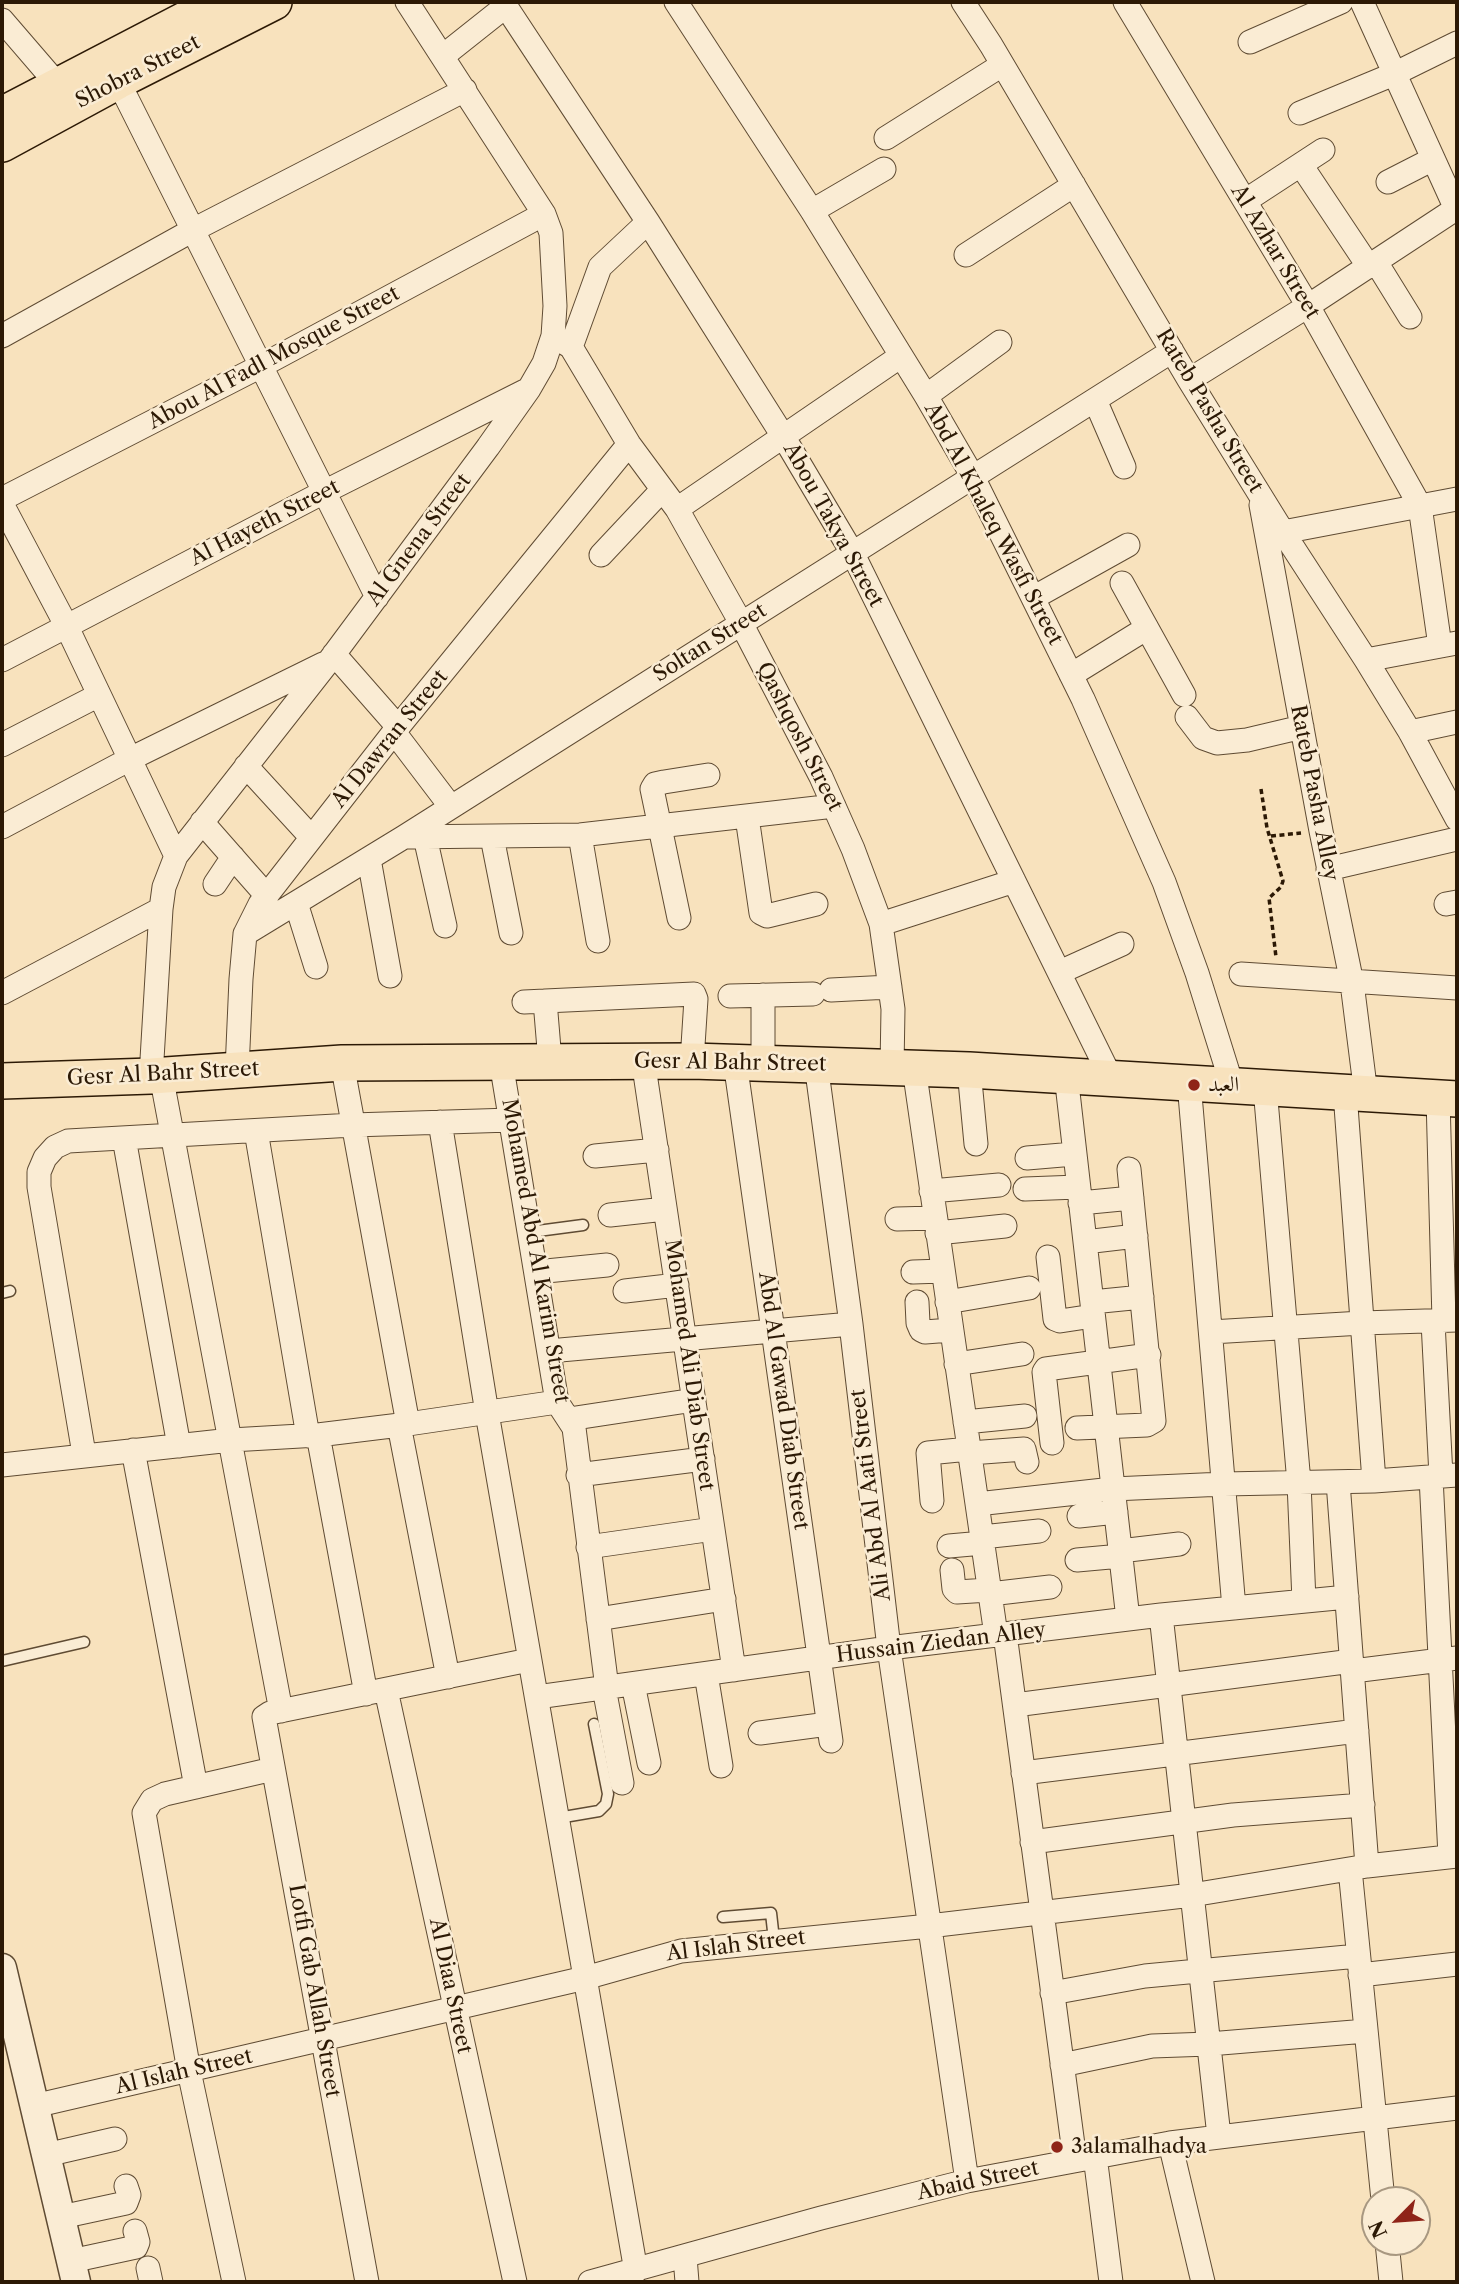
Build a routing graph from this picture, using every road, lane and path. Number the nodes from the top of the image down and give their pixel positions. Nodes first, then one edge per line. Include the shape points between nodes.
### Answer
1 (219, 2) edge
2 (274, 2) edge
3 (407, 2) edge
4 (676, 2) edge
5 (963, 2) edge
6 (1125, 2) edge
7 (1341, 2) edge
8 (1362, 2) edge
9 (504, 4) edge
10 (1296, 10) edge
11 (2, 20) edge
12 (1251, 42) dead end
13 (1457, 43) edge
14 (443, 56) junction
15 (1002, 65) junction
16 (1394, 74) junction
17 (118, 81) junction
18 (58, 86) junction
19 (465, 90) junction
20 (1300, 113) dead end
21 (2, 115) edge
22 (886, 138) dead end
23 (2, 144) edge
24 (1323, 150) dead end
25 (1433, 159) junction
26 (1301, 165) junction
27 (884, 169) dead end
28 (1388, 183) dead end
29 (1074, 185) junction
30 (1245, 201) junction
31 (1456, 209) edge
32 (812, 211) junction
33 (544, 214) junction
34 (648, 222) junction
35 (193, 230) junction
36 (966, 255) dead end
37 (1372, 264) junction
38 (1308, 306) junction
39 (1410, 317) dead end
40 (2, 336) edge
41 (562, 341) junction
42 (1000, 342) dead end
43 (1172, 351) junction
44 (901, 356) junction
45 (261, 366) junction
46 (1189, 380) junction
47 (529, 389) junction
48 (926, 396) junction
49 (1094, 400) junction
50 (783, 436) junction
51 (629, 444) junction
52 (1124, 467) dead end
53 (973, 477) junction
54 (662, 490) junction
55 (324, 492) junction
56 (1259, 492) junction
57 (1457, 499) edge
58 (2, 502) edge
59 (1420, 506) junction
60 (677, 509) junction
61 (1283, 532) junction
62 (1128, 545) dead end
63 (853, 554) junction
64 (601, 555) dead end
65 (1122, 583) dead end
66 (377, 597) junction
67 (1033, 598) junction
68 (741, 623) junction
69 (66, 625) junction
70 (1147, 628) junction
71 (1448, 644) edge
72 (332, 657) junction
73 (2, 660) edge
74 (1366, 660) junction
75 (1071, 674) junction
76 (99, 695) junction
77 (1457, 722) edge
78 (1302, 727) junction
79 (396, 729) junction
80 (1410, 732) junction
81 (2, 744) edge
82 (130, 759) junction
83 (246, 766) junction
84 (708, 775) dead end
85 (1261, 789) dead end
86 (1451, 797) edge
87 (834, 806) junction
88 (451, 807) junction
89 (747, 817) junction
90 (1457, 819) edge
91 (202, 822) junction
92 (2, 827) edge
93 (660, 827) junction
94 (1321, 831) junction
95 (580, 835) junction
96 (1271, 836) junction
97 (311, 837) junction
98 (415, 837) junction
99 (492, 837) junction
100 (1457, 839) edge
101 (176, 856) junction
102 (233, 857) junction
103 (369, 859) junction
104 (1328, 869) junction
105 (1014, 881) junction
106 (215, 884) dead end
107 (267, 896) junction
108 (296, 903) junction
109 (816, 904) dead end
110 (162, 909) junction
111 (679, 918) dead end
112 (881, 924) junction
113 (445, 926) dead end
114 (511, 933) dead end
115 (246, 934) junction
116 (598, 942) dead end
117 (1122, 944) dead end
118 (316, 967) dead end
119 (1060, 972) junction
120 (1241, 974) dead end
121 (390, 976) dead end
122 (1279, 977) junction
123 (1352, 983) junction
124 (890, 987) junction
125 (1457, 988) edge
126 (2, 993) edge
127 (763, 995) junction
128 (730, 996) dead end
129 (643, 1060) junction
130 (550, 1061) junction
131 (692, 1061) junction
132 (501, 1062) junction
133 (749, 1062) junction
134 (342, 1063) junction
135 (816, 1064) junction
136 (903, 1068) junction
137 (237, 1070) junction
138 (969, 1070) junction
139 (1066, 1075) junction
140 (156, 1076) junction
141 (1111, 1078) junction
142 (2, 1081) edge
143 (1189, 1083) junction
144 (1249, 1087) junction
145 (1355, 1094) junction
146 (1448, 1099) edge
147 (511, 1120) junction
148 (440, 1122) junction
149 (353, 1125) junction
150 (256, 1131) junction
151 (173, 1135) junction
152 (124, 1138) junction
153 (976, 1144) dead end
154 (656, 1150) junction
155 (1074, 1154) junction
156 (595, 1156) dead end
157 (1027, 1158) dead end
158 (1129, 1169) dead end
159 (999, 1185) dead end
160 (1025, 1189) dead end
161 (932, 1191) junction
162 (1079, 1195) junction
163 (1132, 1198) junction
164 (665, 1209) junction
165 (610, 1215) dead end
166 (898, 1219) dead end
167 (583, 1225) dead end
168 (936, 1225) junction
169 (1006, 1226) dead end
170 (530, 1232) junction
171 (1136, 1236) junction
172 (1085, 1242) junction
173 (1048, 1257) dead end
174 (607, 1265) dead end
175 (943, 1271) junction
176 (536, 1272) junction
177 (913, 1272) dead end
178 (677, 1285) junction
179 (1029, 1288) dead end
180 (625, 1291) dead end
181 (1142, 1297) junction
182 (917, 1302) dead end
183 (947, 1302) junction
184 (1092, 1309) junction
185 (1445, 1321) edge
186 (1362, 1323) junction
187 (850, 1324) junction
188 (1286, 1328) junction
189 (951, 1330) junction
190 (773, 1331) junction
191 (1211, 1332) junction
192 (684, 1339) junction
193 (549, 1351) junction
194 (1022, 1354) dead end
195 (1149, 1355) junction
196 (1098, 1362) junction
197 (956, 1364) junction
198 (694, 1400) junction
199 (563, 1411) junction
200 (487, 1413) junction
201 (1024, 1416) dead end
202 (965, 1422) junction
203 (404, 1425) junction
204 (1106, 1427) junction
205 (1077, 1428) dead end
206 (313, 1435) junction
207 (231, 1440) junction
208 (1052, 1443) dead end
209 (179, 1446) junction
210 (133, 1450) junction
211 (969, 1451) junction
212 (84, 1454) junction
213 (703, 1459) junction
214 (1027, 1462) dead end
215 (2, 1465) edge
216 (578, 1475) junction
217 (1443, 1476) edge
218 (1374, 1481) junction
219 (1339, 1482) junction
220 (1299, 1483) junction
221 (1224, 1484) junction
222 (1113, 1489) junction
223 (932, 1501) dead end
224 (977, 1504) junction
225 (1116, 1512) junction
226 (1079, 1516) dead end
227 (713, 1529) junction
228 (1039, 1531) dead end
229 (982, 1540) junction
230 (1179, 1544) dead end
231 (949, 1546) dead end
232 (588, 1548) junction
233 (1120, 1553) junction
234 (1077, 1560) dead end
235 (953, 1570) dead end
236 (1050, 1587) dead end
237 (990, 1592) junction
238 (1347, 1597) junction
239 (724, 1600) junction
240 (1304, 1601) junction
241 (1234, 1608) junction
242 (1161, 1615) junction
243 (598, 1619) junction
244 (1128, 1619) junction
245 (1001, 1635) junction
246 (84, 1642) dead end
247 (889, 1648) junction
248 (819, 1659) junction
249 (1449, 1659) edge
250 (529, 1660) junction
251 (2, 1661) edge
252 (1352, 1666) junction
253 (734, 1670) junction
254 (706, 1674) junction
255 (448, 1677) junction
256 (633, 1684) junction
257 (1169, 1685) junction
258 (606, 1688) junction
259 (376, 1692) junction
260 (537, 1698) junction
261 (1015, 1705) junction
262 (281, 1711) junction
263 (594, 1724) dead end
264 (1357, 1731) junction
265 (761, 1733) dead end
266 (1177, 1754) junction
267 (649, 1763) dead end
268 (721, 1766) dead end
269 (273, 1769) junction
270 (1023, 1773) junction
271 (622, 1783) dead end
272 (196, 1787) junction
273 (1363, 1805) junction
274 (558, 1818) junction
275 (1184, 1823) junction
276 (1032, 1842) junction
277 (1454, 1856) edge
278 (1359, 1867) junction
279 (1192, 1895) junction
280 (1042, 1913) junction
281 (723, 1917) dead end
282 (929, 1926) junction
283 (774, 1940) junction
284 (1457, 1964) edge
285 (1359, 1965) junction
286 (2, 1968) edge
287 (1201, 1971) junction
288 (585, 1978) junction
289 (1052, 1993) junction
290 (455, 2009) junction
291 (1366, 2031) junction
292 (10, 2041) edge
293 (323, 2041) junction
294 (1209, 2044) junction
295 (1062, 2065) junction
296 (189, 2071) junction
297 (34, 2106) junction
298 (1457, 2108) edge
299 (1374, 2118) junction
300 (1219, 2136) junction
301 (115, 2139) dead end
302 (1170, 2143) junction
303 (46, 2155) junction
304 (1085, 2158) junction
305 (967, 2181) junction
306 (126, 2186) dead end
307 (1381, 2186) edge
308 (61, 2217) junction
309 (135, 2231) dead end
310 (1388, 2256) edge
311 (685, 2257) junction
312 (74, 2271) edge
313 (636, 2271) junction
314 (234, 2282) edge
315 (367, 2282) edge
316 (515, 2282) edge
317 (590, 2282) edge
318 (687, 2282) edge
319 (1111, 2282) edge
320 (1203, 2282) edge
321 (1391, 2282) edge

1 - 18 main road, Shobra Street
2 - 17 main road, Shobra Street
3 - 14 street, Al Gnena Street
4 - 32 street, Abd Al Khaleq Wasfi Street
5 - 15 street, Rateb Pasha Street
6 - 30 street, Al Azhar Street
7 - 10 street
8 - 16 street
9 - 14 street
9 - 34 street, Abou Takya Street
10 - 12 street
11 - 18 street
13 - 16 street
14 - 19 street, Al Gnena Street
15 - 22 street
15 - 29 street, Rateb Pasha Street
16 - 20 street
16 - 25 street
17 - 23 main road, Shobra Street
17 - 35 street
18 - 21 main road, Shobra Street
19 - 33 street, Al Gnena Street
19 - 35 street
24 - 26 street
25 - 28 street
25 - 31 street
26 - 30 street
26 - 37 street
27 - 32 street
29 - 36 street
29 - 43 street, Rateb Pasha Street
30 - 38 street, Al Azhar Street
31 - 37 street
32 - 44 street, Abd Al Khaleq Wasfi Street
33 - 41 street, Al Gnena Street via 551,233
33 - 45 street, Abou Al Fadl Mosque Street
34 - 41 street via 600,267
34 - 50 street, Abou Takya Street
35 - 40 street
35 - 45 street
37 - 38 street
37 - 39 street
38 - 46 street
38 - 59 street, Al Azhar Street
41 - 47 street, Al Gnena Street
41 - 51 street, Qashqosh Street
42 - 48 street
43 - 46 street, Rateb Pasha Street
43 - 49 street, Soltan Street
44 - 48 street, Abd Al Khaleq Wasfi Street
44 - 50 street
45 - 55 street
45 - 58 street, Abou Al Fadl Mosque Street
46 - 56 street, Rateb Pasha Street
47 - 55 street, Al Hayeth Street
47 - 66 street, Al Gnena Street
48 - 53 street, Abd Al Khaleq Wasfi Street
49 - 52 street
49 - 53 street, Soltan Street
50 - 60 street
50 - 63 street, Abou Takya Street
51 - 54 street, Qashqosh Street
51 - 79 street, Al Dawran Street
53 - 63 street, Soltan Street
53 - 67 street, Abd Al Khaleq Wasfi Street
54 - 60 street, Qashqosh Street
54 - 64 street
55 - 66 street
55 - 69 street, Al Hayeth Street
56 - 61 street, Rateb Pasha Street
56 - 78 street, Rateb Pasha Alley
57 - 59 street
58 - 69 street
59 - 61 street
59 - 71 street
60 - 68 street, Qashqosh Street
61 - 74 street, Rateb Pasha Street
62 - 67 street
63 - 68 street, Soltan Street
63 - 105 street, Abou Takya Street
65 - 70 street
66 - 72 street, Al Gnena Street
67 - 75 street, Abd Al Khaleq Wasfi Street
68 - 87 street, Qashqosh Street
68 - 88 street, Soltan Street
69 - 73 street, Al Hayeth Street
69 - 76 street
70 - 75 street
70 - 78 street via 1203,738 1217,744
71 - 74 street
72 - 79 street
72 - 82 street
72 - 83 street, Al Gnena Street
74 - 80 street, Rateb Pasha Street
75 - 144 street, Abd Al Khaleq Wasfi Street
76 - 81 street
76 - 82 street
77 - 80 street
78 - 94 street, Rateb Pasha Alley
79 - 88 street
79 - 97 street, Al Dawran Street
80 - 86 street, Rateb Pasha Street
82 - 92 street
82 - 101 street
83 - 91 street, Al Gnena Street
83 - 97 street
84 - 93 street via 656,784 652,789
85 - 96 path
86 - 90 street, Rateb Pasha Street
87 - 89 street
87 - 112 street, Qashqosh Street
88 - 98 street, Soltan Street
89 - 93 street
89 - 109 street via 761,913 767,916
91 - 101 street, Al Gnena Street
91 - 102 street
93 - 95 street
93 - 111 street
94 - 96 path
94 - 104 street, Rateb Pasha Alley
95 - 99 street
95 - 116 street
96 - 122 path via 1283,881 1270,896
97 - 107 street, Al Dawran Street
98 - 99 street
98 - 103 street, Soltan Street
98 - 113 street
99 - 114 street
100 - 104 street
101 - 110 street, Al Gnena Street via 164,887
102 - 106 street
102 - 107 street
103 - 108 street, Soltan Street
103 - 121 street
104 - 123 street, Rateb Pasha Alley
105 - 112 street
105 - 119 street, Abou Takya Street
107 - 115 street, Al Dawran Street
108 - 115 street, Soltan Street
108 - 118 street
110 - 126 street
110 - 140 street, Al Gnena Street
112 - 124 street, Qashqosh Street
115 - 137 street, Al Dawran Street
117 - 119 street
119 - 141 street, Abou Takya Street
120 - 122 street
122 - 123 street
123 - 125 street
123 - 145 street, Rateb Pasha Alley
124 - 127 street
124 - 136 street, Qashqosh Street
127 - 128 street
127 - 133 street, Abd Al Gawad Diab Street
129 - 130 main road, Gesr Al Bahr Street
129 - 131 main road, Gesr Al Bahr Street
129 - 154 street, Mohamed Ali Diab Street
130 - 131 street via 534,1001 694,994
130 - 132 main road, Gesr Al Bahr Street
131 - 133 main road, Gesr Al Bahr Street
132 - 134 main road, Gesr Al Bahr Street
132 - 147 street, Mohamed Abd Al Karim Street
133 - 135 main road, Gesr Al Bahr Street
133 - 190 street, Abd Al Gawad Diab Street
134 - 137 main road, Gesr Al Bahr Street
134 - 149 street
135 - 136 main road, Gesr Al Bahr Street
135 - 187 street, Ali Abd Al Aati Street
136 - 138 main road, Gesr Al Bahr Street
136 - 161 street, Qashqosh Street
137 - 140 main road, Gesr Al Bahr Street
138 - 139 main road, Gesr Al Bahr Street
138 - 153 street
139 - 141 main road, Gesr Al Bahr Street
139 - 155 street
140 - 142 main road, Gesr Al Bahr Street
140 - 151 street, Al Gnena Street
141 - 143 main road, Gesr Al Bahr Street
143 - 144 main road, Gesr Al Bahr Street
143 - 191 street
144 - 145 main road, Gesr Al Bahr Street
144 - 188 street, Abd Al Khaleq Wasfi Street
145 - 146 main road, Gesr Al Bahr Street
145 - 186 street, Rateb Pasha Alley
146 - 185 street
147 - 148 street
147 - 170 street, Mohamed Abd Al Karim Street
148 - 149 street
148 - 200 street
149 - 150 street
149 - 203 street
150 - 151 street
150 - 206 street, Al Diaa Street
151 - 152 street
151 - 207 street, Al Gnena Street
152 - 209 street
152 - 212 street via 68,1141 55,1147 39,1172
154 - 156 street
154 - 164 street, Mohamed Ali Diab Street
155 - 157 street
155 - 162 street
158 - 163 street
159 - 161 street
160 - 162 street
161 - 168 street, Qashqosh Street
162 - 163 street
162 - 172 street
163 - 171 street
164 - 165 street
164 - 178 street, Mohamed Ali Diab Street
166 - 168 street
167 - 170 lane
168 - 169 street
168 - 175 street, Qashqosh Street
170 - 176 street, Mohamed Abd Al Karim Street
171 - 172 street
171 - 181 street
172 - 184 street
173 - 184 street via 1055,1319
174 - 176 street
175 - 177 street
175 - 183 street, Qashqosh Street
176 - 193 street, Mohamed Abd Al Karim Street
178 - 180 street
178 - 192 street, Mohamed Ali Diab Street
179 - 183 street
181 - 184 street
181 - 195 street
182 - 189 street via 921,1331
183 - 189 street, Qashqosh Street
184 - 196 street
185 - 186 street
185 - 217 street
186 - 188 street
186 - 218 street, Rateb Pasha Alley
187 - 190 street
187 - 247 street, Ali Abd Al Aati Street
188 - 191 street
188 - 220 street, Abd Al Khaleq Wasfi Street
189 - 197 street, Qashqosh Street
190 - 192 street
190 - 248 street, Abd Al Gawad Diab Street
191 - 221 street
192 - 193 street
192 - 198 street, Mohamed Ali Diab Street
193 - 199 street, Mohamed Abd Al Karim Street
194 - 197 street
195 - 196 street
195 - 204 street via 1154,1421
196 - 204 street
196 - 208 street via 1044,1372
197 - 202 street, Qashqosh Street
198 - 199 street
198 - 213 street, Mohamed Ali Diab Street
199 - 200 street
199 - 216 street, Mohamed Abd Al Karim Street via 574,1428
200 - 203 street
200 - 250 street
201 - 202 street
202 - 211 street, Qashqosh Street
203 - 206 street
203 - 255 street
204 - 205 street
204 - 222 street
206 - 207 street
206 - 259 street, Al Diaa Street
207 - 209 street
207 - 262 street, Al Gnena Street
209 - 210 street
210 - 212 street
210 - 272 street
211 - 214 street via 1024,1449
211 - 223 street via 928,1453
211 - 224 street, Qashqosh Street
212 - 215 street
213 - 216 street
213 - 227 street, Mohamed Ali Diab Street
216 - 232 street, Mohamed Abd Al Karim Street
217 - 218 street
217 - 249 street
218 - 219 street
219 - 220 street
219 - 238 street
220 - 221 street
220 - 240 street, Abd Al Khaleq Wasfi Street
221 - 222 street
221 - 241 street
222 - 224 street
222 - 225 street
224 - 229 street, Qashqosh Street
225 - 226 street
225 - 233 street
227 - 232 street
227 - 239 street, Mohamed Ali Diab Street
228 - 229 street
229 - 231 street
229 - 237 street, Qashqosh Street
230 - 233 street
232 - 243 street, Mohamed Abd Al Karim Street
233 - 234 street
233 - 244 street
235 - 237 street via 957,1592
236 - 237 street
237 - 245 street, Qashqosh Street
238 - 240 street, Hussain Ziedan Alley
238 - 252 street
239 - 243 street
239 - 253 street, Mohamed Ali Diab Street
240 - 241 street, Hussain Ziedan Alley
241 - 242 street, Hussain Ziedan Alley
242 - 244 street, Hussain Ziedan Alley
242 - 257 street
243 - 258 street, Mohamed Abd Al Karim Street
244 - 245 street, Hussain Ziedan Alley
245 - 247 street, Hussain Ziedan Alley
245 - 261 street, Qashqosh Street
246 - 251 lane
247 - 248 street, Hussain Ziedan Alley
247 - 282 street, Ali Abd Al Aati Street
248 - 253 street, Hussain Ziedan Alley
248 - 265 street, Abd Al Gawad Diab Street via 830,1732
249 - 252 street
249 - 277 street
250 - 255 street
250 - 260 street
252 - 257 street
252 - 264 street
253 - 254 street, Hussain Ziedan Alley
254 - 256 street, Hussain Ziedan Alley
254 - 268 street
255 - 259 street
256 - 258 street, Hussain Ziedan Alley
256 - 267 street
257 - 261 street
257 - 266 street
258 - 260 street, Hussain Ziedan Alley
258 - 271 street, Mohamed Abd Al Karim Street
259 - 262 street
259 - 290 street, Al Diaa Street
260 - 274 street
261 - 270 street, Qashqosh Street
262 - 269 street, Lotfi Gab Allah Street via 267,1715 264,1721
263 - 274 lane via 606,1804 599,1811
264 - 266 street
264 - 273 street
266 - 270 street
266 - 275 street
269 - 272 street
269 - 293 street, Lotfi Gab Allah Street
270 - 276 street, Qashqosh Street
272 - 296 street via 152,1800 144,1813
273 - 275 street
273 - 278 street
274 - 288 street
275 - 276 street
275 - 279 street
276 - 280 street, Qashqosh Street
277 - 278 street, Al Islah Street
278 - 279 street, Al Islah Street
278 - 285 street
279 - 280 street, Al Islah Street
279 - 287 street
280 - 282 street, Al Islah Street
280 - 289 street, Qashqosh Street
281 - 283 lane via 771,1913
282 - 283 street, Al Islah Street
282 - 305 street, Ali Abd Al Aati Street
283 - 288 street, Al Islah Street via 681,1951
284 - 285 street
285 - 287 street
285 - 291 street
286 - 292 street
287 - 289 street
287 - 294 street
288 - 290 street, Al Islah Street
288 - 313 street
289 - 295 street, Qashqosh Street
290 - 293 street, Al Islah Street
290 - 316 street, Al Diaa Street
291 - 294 street
291 - 299 street
292 - 297 street
293 - 296 street, Al Islah Street
293 - 315 street, Lotfi Gab Allah Street
294 - 295 street via 1152,2046
294 - 300 street
295 - 304 street, Qashqosh Street
296 - 297 street, Al Islah Street
296 - 314 street
297 - 303 street
298 - 299 street, Abaid Street
299 - 300 street, Abaid Street
299 - 307 street
300 - 302 street, Abaid Street
301 - 303 street
302 - 304 street, Abaid Street
302 - 320 street
303 - 308 street
304 - 305 street, Abaid Street
304 - 319 street, Qashqosh Street
305 - 311 street, Abaid Street
306 - 308 street via 129,2195 125,2203
308 - 312 street
309 - 312 street via 136,2247
310 - 321 street
311 - 313 street, Abaid Street
311 - 318 street
313 - 317 street, Abaid Street

